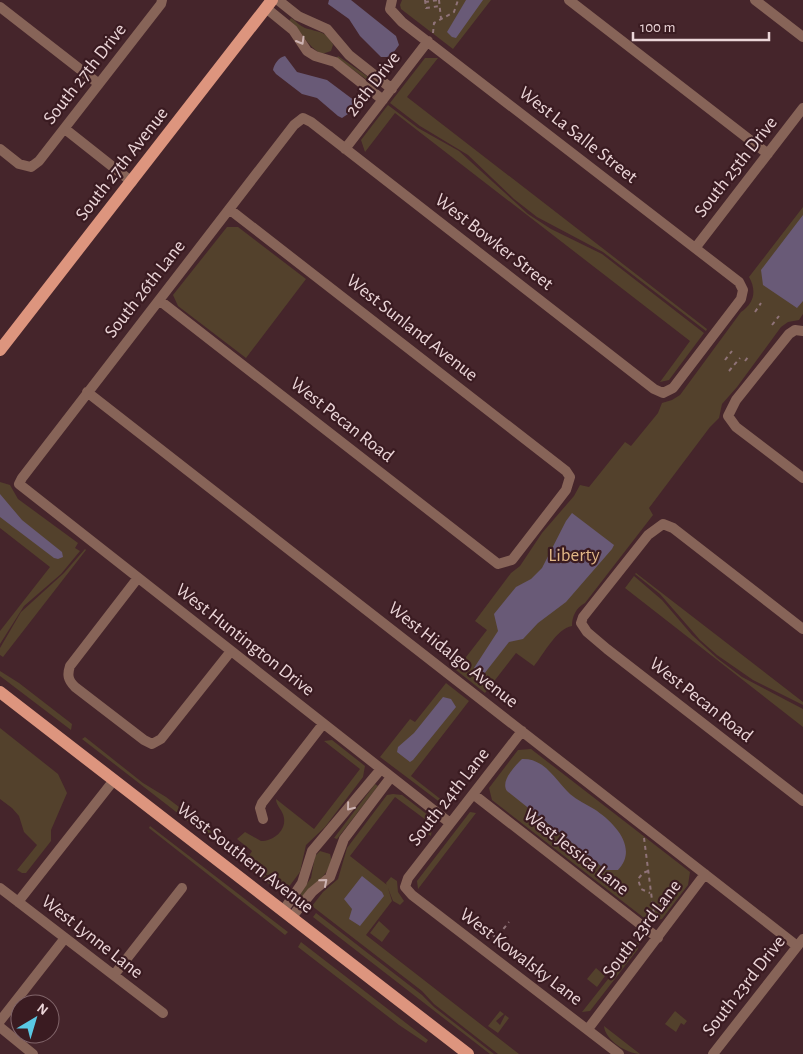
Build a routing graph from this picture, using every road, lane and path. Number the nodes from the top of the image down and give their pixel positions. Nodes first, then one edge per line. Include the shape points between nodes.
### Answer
1 (162, 0) edge
2 (278, 0) edge
3 (439, 0) edge
4 (458, 0) edge
5 (569, 0) edge
6 (755, 0) edge
7 (425, 1) edge
8 (431, 1) edge
9 (269, 4) edge
10 (391, 5) edge
11 (440, 6) junction
12 (0, 7) edge
13 (432, 7) junction
14 (442, 19) junction
15 (803, 37) edge
16 (431, 38) junction
17 (99, 84) junction
18 (392, 89) junction
19 (383, 100) junction
20 (803, 108) edge
21 (303, 118) joint
22 (65, 129) junction
23 (0, 149) edge
24 (345, 149) junction
25 (768, 154) junction
26 (132, 182) junction
27 (230, 209) junction
28 (696, 247) junction
29 (743, 290) joint
30 (159, 300) junction
31 (761, 303) dead end
32 (755, 312) dead end
33 (779, 316) dead end
34 (772, 325) dead end
35 (802, 330) edge
36 (0, 350) edge
37 (732, 351) dead end
38 (748, 357) dead end
39 (740, 358) dead end
40 (725, 360) dead end
41 (745, 361) dead end
42 (729, 371) dead end
43 (88, 392) junction
44 (803, 478) edge
45 (19, 484) joint
46 (506, 564) joint
47 (137, 579) junction
48 (803, 629) edge
49 (231, 651) junction
50 (0, 692) edge
51 (323, 724) junction
52 (522, 730) junction
53 (381, 769) junction
54 (391, 777) junction
55 (114, 780) junction
56 (473, 794) junction
57 (803, 801) edge
58 (263, 819) dead end
59 (450, 823) junction
60 (643, 834) dead end
61 (323, 840) junction
62 (338, 851) junction
63 (648, 870) junction
64 (705, 874) junction
65 (404, 886) joint
66 (0, 888) edge
67 (182, 888) dead end
68 (651, 893) junction
69 (18, 902) junction
70 (287, 914) junction
71 (509, 922) dead end
72 (655, 923) dead end
73 (488, 932) dead end
74 (65, 938) junction
75 (658, 938) junction
76 (800, 942) edge
77 (114, 975) junction
78 (163, 1013) dead end
79 (0, 1021) edge
80 (0, 1027) edge
81 (588, 1030) junction
82 (33, 1054) edge
83 (468, 1054) edge
84 (619, 1054) edge
85 (713, 1054) edge

1 - 17 street, South 27th Drive
2 - 18 street via 298,16 326,29 349,55
3 - 8 path
3 - 11 path
4 - 14 path via 454,12
5 - 25 street
6 - 15 street
7 - 8 path
7 - 13 path via 426,8
8 - 13 path
9 -> 19 street via 294,30 307,51 334,62
9 - 26 main road, South 27th Avenue
10 - 16 street, West La Salle Street via 402,22
11 - 13 path
11 - 14 path
12 - 17 street
14 - 16 path via 434,23
16 - 18 street, 26th Drive
16 - 28 street, West La Salle Street
17 - 22 street, South 27th Drive
18 - 19 street, 26th Drive
19 - 24 street, 26th Drive
20 - 25 street, South 25th Drive
21 - 24 street, West Bowker Street
21 - 27 street, South 26th Lane via 294,125
22 - 23 street, South 27th Drive via 31,167 19,164
22 - 26 street
24 - 29 street, West Bowker Street via 663,393 673,388 739,302
25 - 28 street, South 25th Drive
26 - 36 main road, South 27th Avenue
27 - 30 street, South 26th Lane
27 - 46 street, West Sunland Avenue via 561,466 570,477 566,490
28 - 29 street, West La Salle Street via 736,279
30 - 43 street, South 26th Lane
30 - 46 street, West Pecan Road via 498,564
31 - 32 path
33 - 34 path
35 - 44 street via 789,334 736,400 728,416 736,427
37 - 40 path
38 - 41 path
39 - 42 path
43 - 45 street, South 26th Lane
43 - 52 street, West Hidalgo Avenue
45 - 47 street, West Huntington Drive
47 - 49 street, West Huntington Drive
47 - 49 street via 70,666 68,680 152,744 161,739
48 - 57 street, West Pecan Road via 673,528 663,524 648,535 581,623 587,632
49 - 51 street, West Huntington Drive
50 - 55 main road, West Southern Avenue
51 - 53 street, West Huntington Drive
51 - 58 street via 262,803
52 - 56 street, South 24th Lane
52 - 64 street, West Hidalgo Avenue
53 - 54 street, West Huntington Drive
53 -> 61 street
54 - 59 street, West Huntington Drive
54 - 62 street via 345,836
55 - 69 street
55 - 70 main road, West Southern Avenue
56 - 59 street, South 24th Lane
56 - 75 street, West Jessica Lane
59 - 65 street, South 24th Lane
60 - 63 path
61 - 62 street
61 - 70 street via 312,851 302,883
70 -> 62 street via 332,873
63 - 68 path
63 - 68 path via 639,876 638,884 642,891
64 - 75 street, South 23rd Lane
64 - 76 street, West Hidalgo Avenue
65 - 81 street, West Kowalsky Lane
66 - 69 street, West Lynne Lane
67 - 77 street
68 - 72 path
69 - 74 street, West Lynne Lane
70 - 83 main road, West Southern Avenue
71 - 73 path via 496,938
74 - 77 street, West Lynne Lane
74 - 79 street
75 - 81 street, South 23rd Lane
76 - 85 street, South 23rd Drive
77 - 78 street, West Lynne Lane
80 - 82 street
81 - 84 street, West Kowalsky Lane

